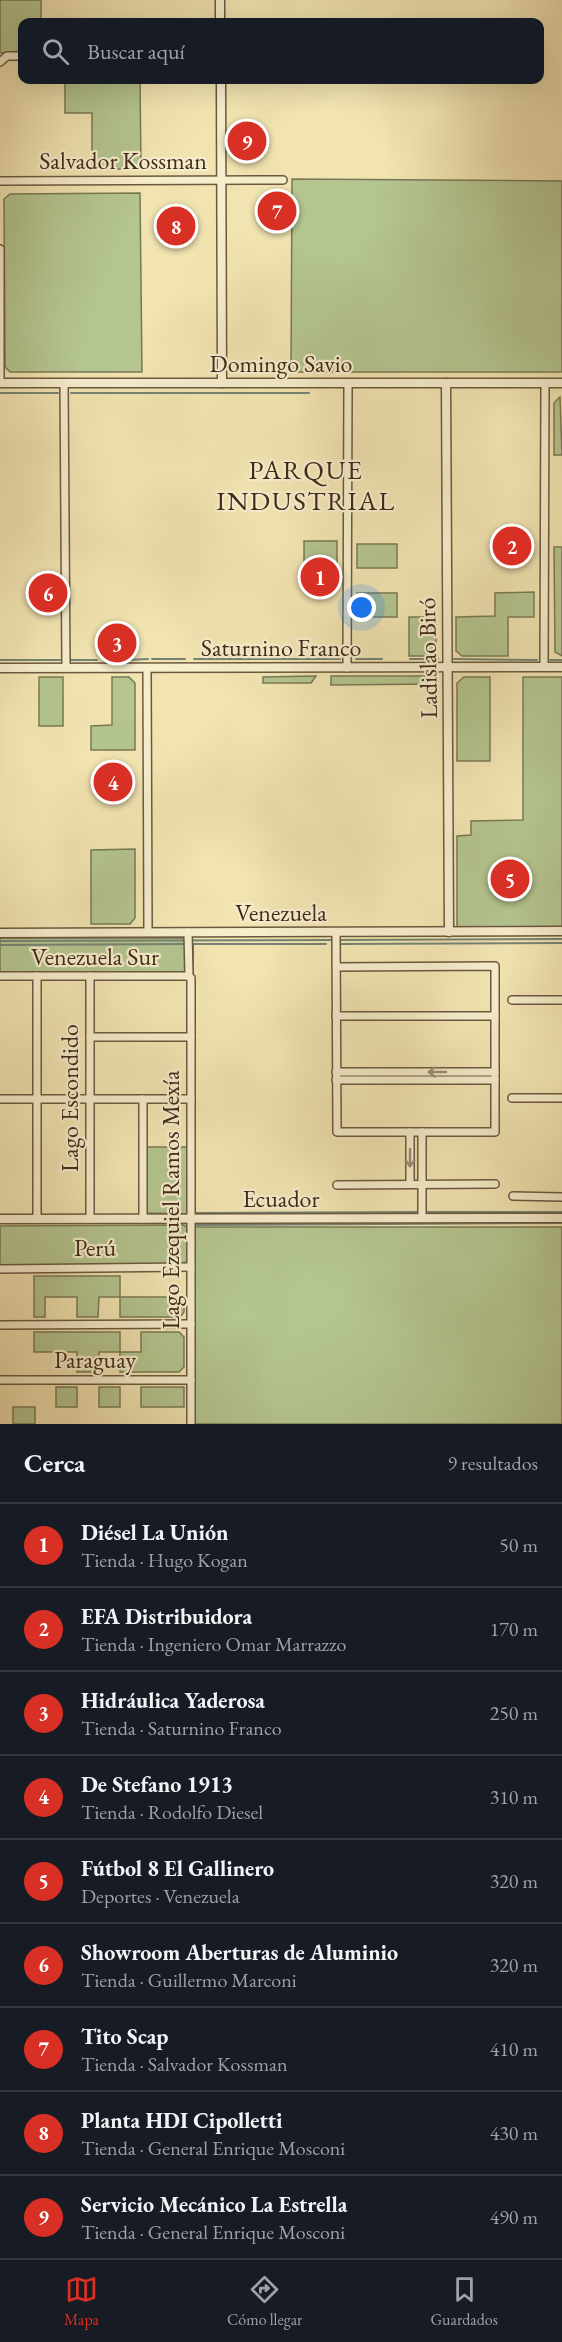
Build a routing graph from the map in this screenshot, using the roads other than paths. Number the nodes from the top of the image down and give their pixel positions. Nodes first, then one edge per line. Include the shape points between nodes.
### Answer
1 (220, 0) edge
2 (220, 18) edge
3 (18, 57) edge
4 (1, 61) edge
5 (221, 84) edge
6 (221, 180) junction
7 (283, 180) dead end
8 (0, 181) edge
9 (0, 249) edge
10 (0, 383) edge
11 (64, 383) junction
12 (222, 383) junction
13 (348, 383) junction
14 (446, 383) junction
15 (545, 383) junction
16 (562, 383) edge
17 (544, 667) junction
18 (562, 667) edge
19 (0, 668) edge
20 (66, 668) junction
21 (147, 668) junction
22 (347, 668) junction
23 (447, 668) junction
24 (562, 931) edge
25 (148, 932) junction
26 (188, 932) junction
27 (336, 932) junction
28 (449, 932) junction
29 (0, 933) edge
30 (336, 967) junction
31 (0, 976) edge
32 (37, 976) junction
33 (90, 976) junction
34 (190, 977) junction
35 (512, 1000) dead end
36 (562, 1000) edge
37 (336, 1016) junction
38 (495, 1016) junction
39 (90, 1036) junction
40 (191, 1037) junction
41 (336, 1072) junction
42 (495, 1076) junction
43 (336, 1080) junction
44 (512, 1098) dead end
45 (562, 1098) edge
46 (0, 1099) edge
47 (37, 1099) junction
48 (90, 1099) junction
49 (143, 1099) junction
50 (191, 1099) junction
51 (410, 1132) junction
52 (422, 1132) junction
53 (410, 1184) junction
54 (422, 1184) junction
55 (495, 1184) dead end
56 (337, 1185) dead end
57 (513, 1197) dead end
58 (562, 1197) edge
59 (191, 1218) junction
60 (422, 1218) junction
61 (562, 1218) edge
62 (0, 1219) edge
63 (37, 1219) junction
64 (90, 1219) junction
65 (143, 1219) junction
66 (191, 1267) junction
67 (0, 1269) edge
68 (191, 1324) junction
69 (0, 1325) edge
70 (0, 1380) edge
71 (191, 1380) junction
72 (191, 1424) edge

1 - 2 street
3 - 4 street
5 - 6 street
6 - 7 street, Salvador Kossman
6 - 8 street, Salvador Kossman
6 - 12 street
9 - 10 street
10 - 11 street, Domingo Savio
11 - 12 street, Domingo Savio
11 - 20 street
12 - 13 street, Domingo Savio
13 - 14 street, Domingo Savio
13 - 22 street
14 - 15 street, Domingo Savio
14 - 23 street, Ladislao Biró
15 - 16 street, Domingo Savio
15 - 17 street
17 - 18 street, Saturnino Franco
17 - 23 street, Saturnino Franco
19 - 20 street, Saturnino Franco
20 - 21 street, Saturnino Franco
21 - 22 street, Saturnino Franco
21 - 25 street
22 - 23 street, Saturnino Franco
23 - 28 street, Ladislao Biró
24 - 28 street, Venezuela
25 - 26 street, Venezuela
25 - 29 street, Venezuela
26 - 27 street, Venezuela
26 - 34 street, Lago Ezequiel Ramos Mexía
27 - 28 street, Venezuela
27 - 30 street
30 - 37 street
30 - 38 street via 495,966
31 - 32 street, Venezuela Sur
32 - 33 street, Venezuela Sur
32 - 47 street
33 - 34 street, Venezuela Sur
33 - 39 street, Lago Escondido
34 - 40 street, Lago Ezequiel Ramos Mexía
35 - 36 street
37 - 38 street
37 - 41 street
38 - 42 street
39 - 40 street
39 - 48 street, Lago Escondido
40 - 50 street, Lago Ezequiel Ramos Mexía
42 -> 41 street
41 - 43 street
42 - 43 street
42 - 52 street via 495,1132
43 - 51 street via 337,1132
44 - 45 street
46 - 47 street
47 - 48 street
47 - 63 street
48 - 49 street
48 - 64 street, Lago Escondido
49 - 50 street
49 - 65 street
50 - 59 street, Lago Ezequiel Ramos Mexía
51 - 52 street
51 -> 53 street
52 - 54 street
53 - 54 street
53 - 56 street
54 - 55 street
54 - 60 street
57 - 58 street
59 - 60 street, Ecuador
59 - 65 street, Ecuador
59 - 66 street, Lago Ezequiel Ramos Mexía
60 - 61 street, Ecuador
62 - 63 street, Ecuador
63 - 64 street, Ecuador
64 - 65 street, Ecuador
66 - 67 street, Perú
66 - 68 street, Lago Ezequiel Ramos Mexía
68 - 69 street
68 - 71 street, Lago Ezequiel Ramos Mexía
70 - 71 street, Paraguay
71 - 72 street, Lago Ezequiel Ramos Mexía

